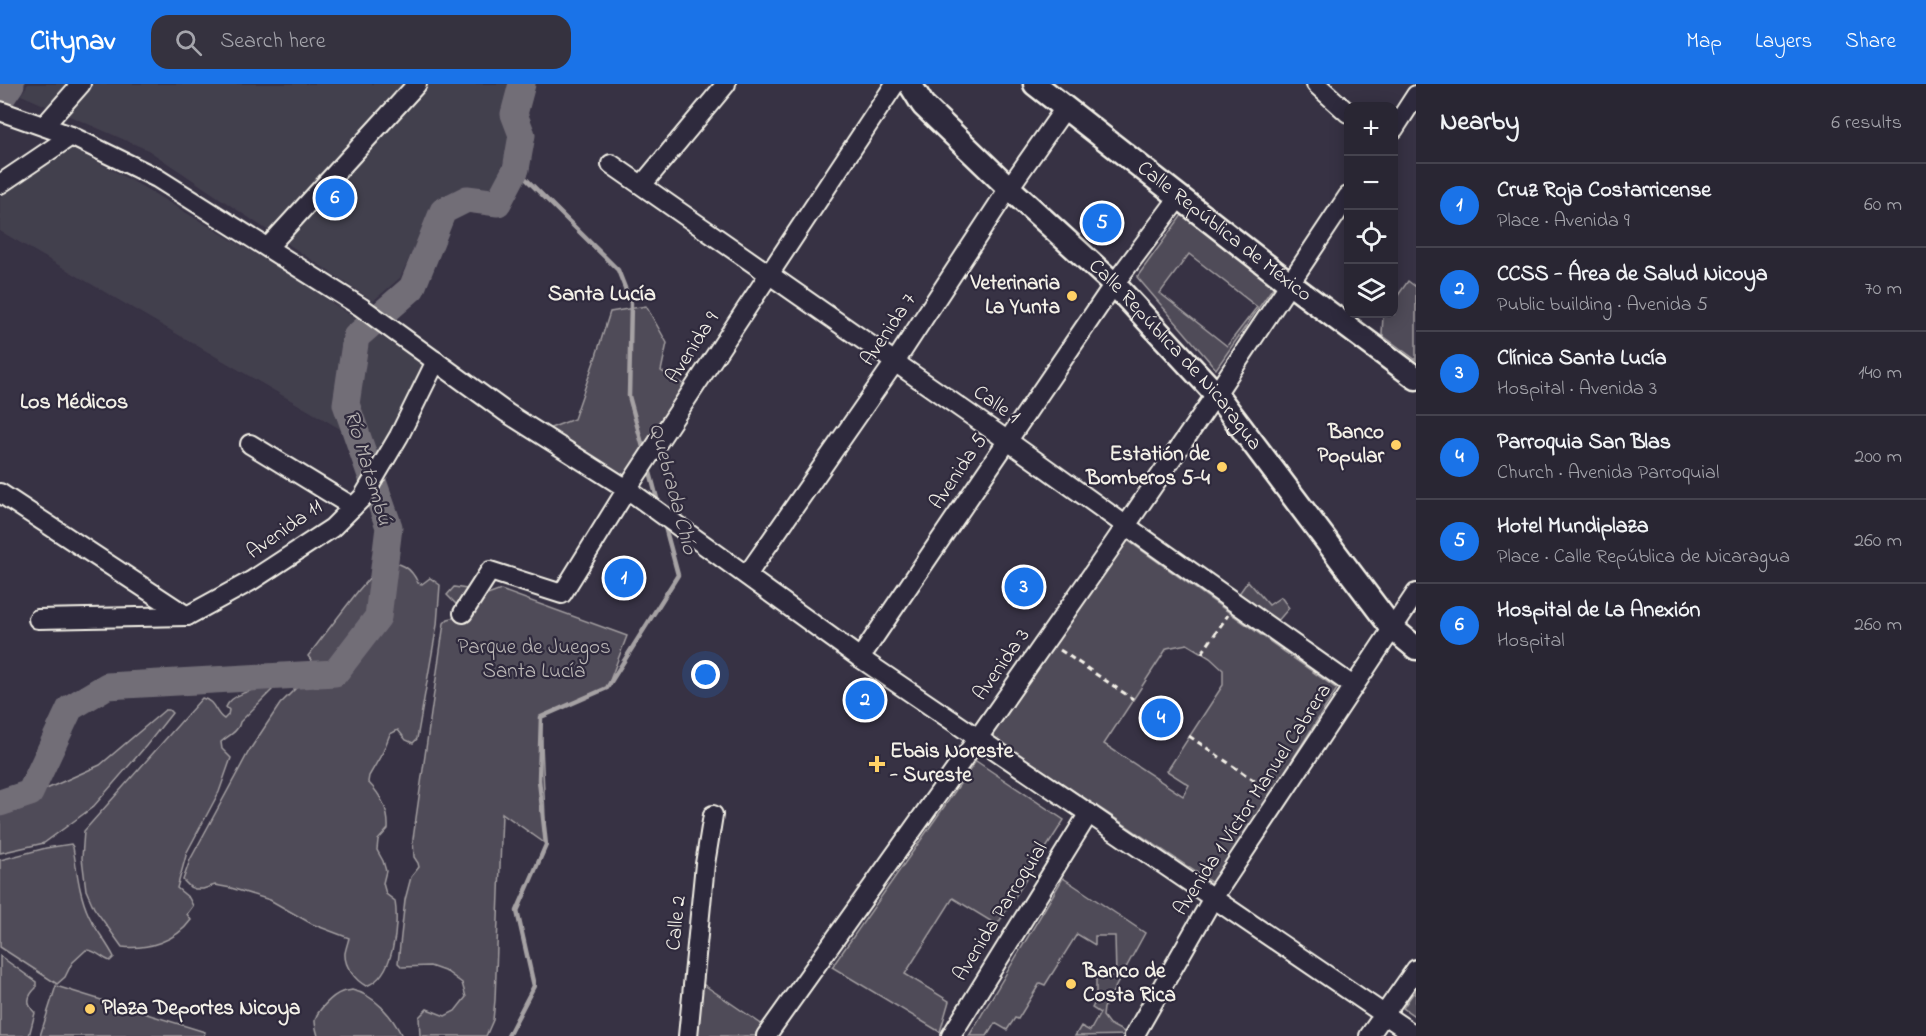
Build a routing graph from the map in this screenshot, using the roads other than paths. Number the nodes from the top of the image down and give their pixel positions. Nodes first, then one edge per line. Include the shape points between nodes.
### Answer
1 (81, 84) edge
2 (417, 84) edge
3 (726, 84) edge
4 (894, 84) edge
5 (910, 84) edge
6 (1035, 84) edge
7 (1316, 84) edge
8 (1416, 95) edge
9 (1065, 108) junction
10 (1344, 109) edge
11 (3, 112) edge
12 (1398, 123) edge
13 (44, 126) junction
14 (71, 136) junction
15 (610, 164) dead end
16 (0, 184) edge
17 (642, 185) junction
18 (1008, 188) junction
19 (1180, 196) junction
20 (1344, 202) edge
21 (268, 247) junction
22 (768, 274) junction
23 (1289, 283) junction
24 (1114, 284) junction
25 (436, 361) junction
26 (895, 362) junction
27 (1416, 378) edge
28 (1216, 394) junction
29 (1008, 441) junction
30 (250, 444) dead end
31 (627, 489) junction
32 (0, 493) edge
33 (358, 502) junction
34 (1125, 525) junction
35 (747, 575) junction
36 (1416, 593) edge
37 (463, 613) dead end
38 (187, 616) junction
39 (38, 619) dead end
40 (1392, 628) junction
41 (1416, 648) edge
42 (860, 658) junction
43 (1353, 686) junction
44 (978, 738) junction
45 (1089, 813) junction
46 (713, 815) dead end
47 (1213, 898) junction
48 (1416, 969) edge
49 (1385, 1014) junction
50 (688, 1036) edge
51 (766, 1036) edge
52 (951, 1036) edge
53 (1134, 1036) edge
54 (1370, 1036) edge
55 (1416, 1036) edge

1 - 13 street
2 - 21 street
3 - 17 street
4 - 22 street, Avenida 9
5 - 18 main road, Calle República de Nicaragua via 923,105
6 - 9 main road, Calle República de México
7 - 10 street
8 - 12 street
9 - 18 street, Avenida 7
9 - 19 main road, Calle República de México
11 - 13 street
13 - 14 street
14 - 16 street
14 - 21 street via 157,178
15 - 17 street, Calle 1
17 - 22 street, Calle 1
18 - 24 main road, Calle República de Nicaragua
18 - 26 street, Avenida 7
19 - 23 main road, Calle República de México
19 - 24 street, Avenida 5
20 - 23 street, Avenida 3
21 - 25 street via 362,307
22 - 26 street, Calle 1
22 - 31 street, Avenida 9
23 - 27 main road, Calle República de México
23 - 28 street, Avenida 3
24 - 28 main road, Calle República de Nicaragua
24 - 29 street, Avenida 5
25 - 31 street via 507,413
25 - 33 street, Avenida 11 via 399,436
26 - 29 street, Calle 1
26 - 35 street, Avenida 7
28 - 34 street, Avenida 3
28 - 40 main road, Calle República de Nicaragua
29 - 34 street, Calle 1
29 - 42 street, Avenida 5
30 - 33 street
31 - 35 street
31 - 37 street, Avenida 9 via 562,594 490,571
32 - 38 street
33 - 38 street, Avenida 11 via 332,528 251,581
34 - 43 street, Calle 1
34 - 44 street, Avenida 3
35 - 42 street
36 - 40 street, Avenida 1 Víctor Manuel Cabrera
38 - 39 street
40 - 41 main road, Calle República de Nicaragua
40 - 43 street, Avenida 1 Víctor Manuel Cabrera
42 - 44 street
43 - 47 street, Avenida 1 Víctor Manuel Cabrera
44 - 45 street
44 - 51 street, Avenida 3
45 - 47 street
45 - 52 street, Avenida Parroquial
46 - 50 street, Calle 2
47 - 49 street
47 - 53 street, Avenida 1 Víctor Manuel Cabrera
48 - 49 street
49 - 54 street
49 - 55 street

